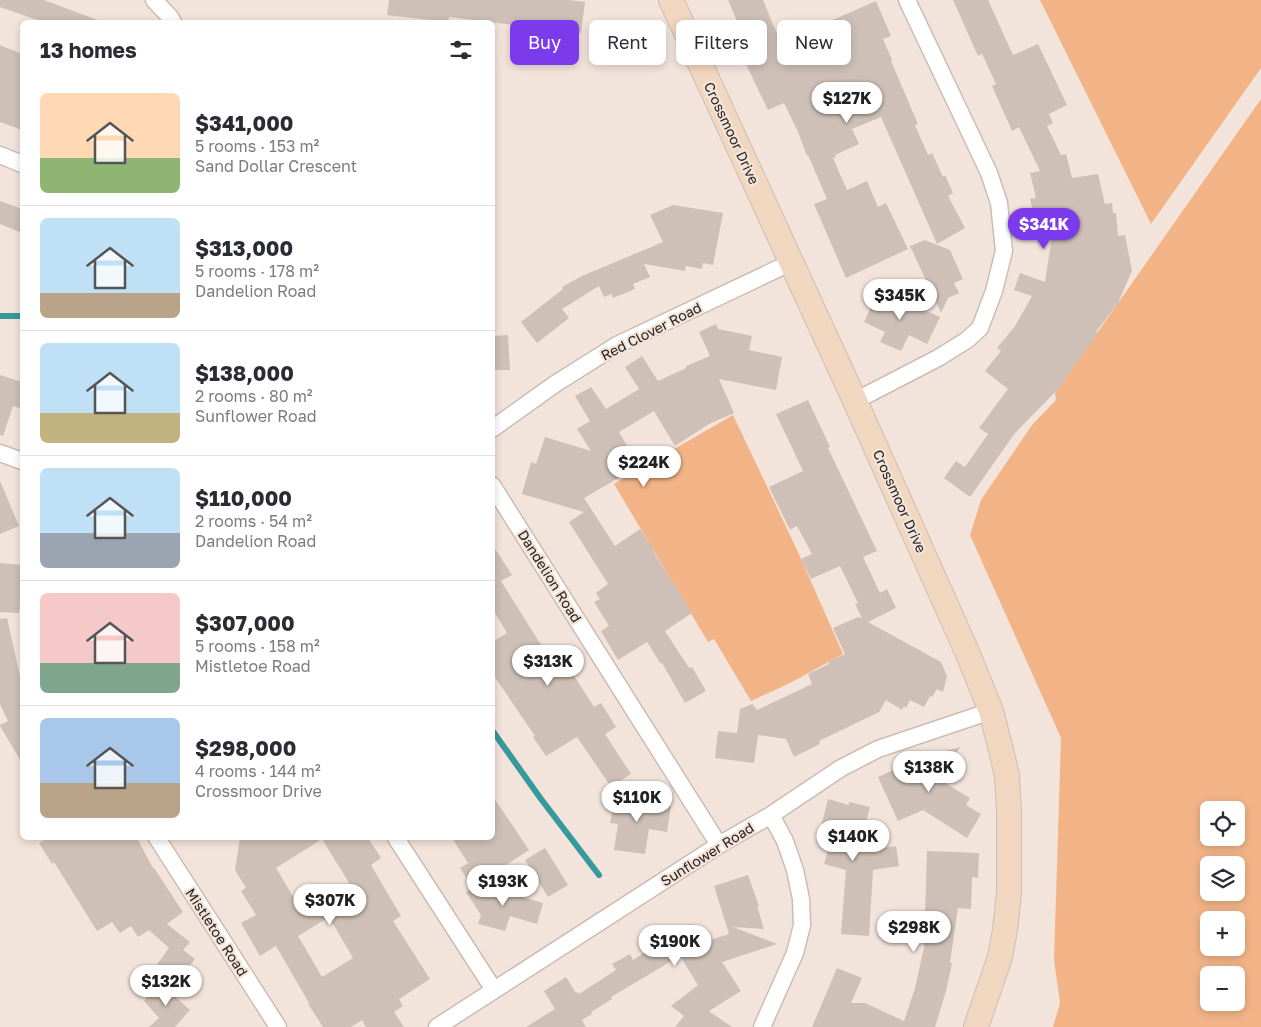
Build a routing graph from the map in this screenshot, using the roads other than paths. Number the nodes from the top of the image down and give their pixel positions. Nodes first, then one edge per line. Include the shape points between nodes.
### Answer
1 (154, 0) edge
2 (671, 0) edge
3 (908, 0) edge
4 (172, 20) edge
5 (0, 155) edge
6 (20, 163) edge
7 (792, 262) junction
8 (855, 401) junction
9 (495, 427) edge
10 (0, 453) edge
11 (20, 460) edge
12 (495, 491) edge
13 (991, 711) junction
14 (771, 815) junction
15 (158, 840) edge
16 (397, 840) edge
17 (719, 845) junction
18 (494, 990) junction
19 (278, 1027) edge
20 (437, 1027) edge
21 (762, 1027) edge
22 (976, 1027) edge

1 - 4 street
2 - 7 street, Crossmoor Drive
3 - 8 street via 989,173 999,203 1004,251 980,328 938,358
5 - 6 street
7 - 8 street, Crossmoor Drive
7 - 9 street, Red Clover Road via 618,345
8 - 13 street, Crossmoor Drive
10 - 11 street
12 - 17 street, Dandelion Road
13 - 14 street, Sunflower Road via 878,749 841,768
13 - 22 street, Crossmoor Drive via 1007,776 1009,893 1000,957
14 - 17 street, Sunflower Road
14 - 21 street via 795,870 802,925 795,953
15 - 19 street, Mistletoe Road
16 - 18 street
17 - 18 street, Sunflower Road
18 - 20 street, Sunflower Road

